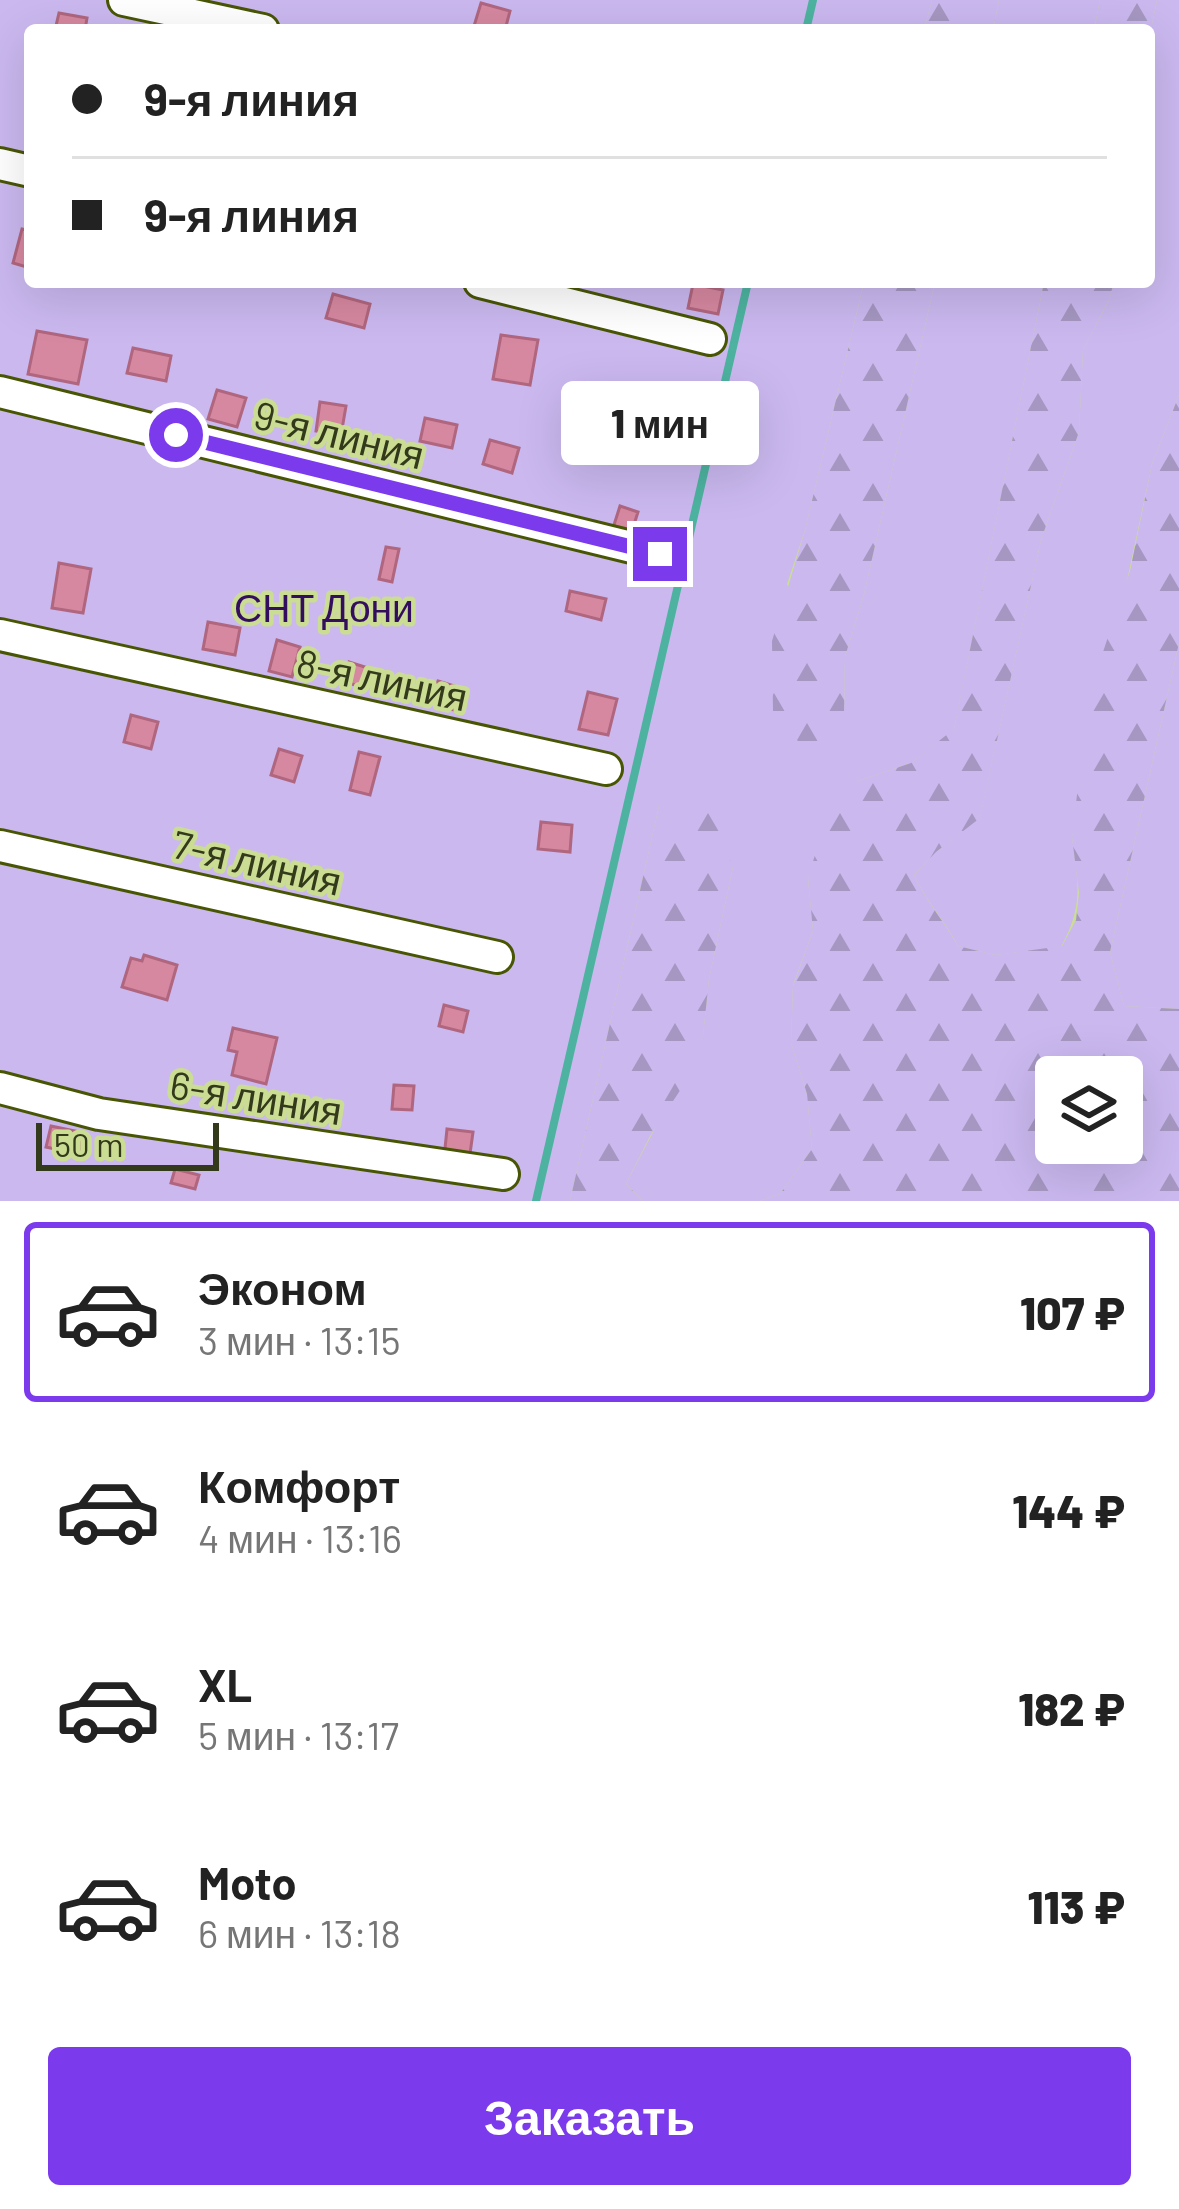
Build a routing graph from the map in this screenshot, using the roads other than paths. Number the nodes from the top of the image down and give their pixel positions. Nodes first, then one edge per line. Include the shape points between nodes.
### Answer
1 (124, 0) edge
2 (235, 24) edge
3 (504, 288) edge
4 (710, 339) dead end
5 (0, 392) edge
6 (660, 554) dead end
7 (0, 635) edge
8 (606, 769) dead end
9 (0, 846) edge
10 (497, 957) dead end
11 (0, 1088) edge
12 (503, 1174) dead end

1 - 2 lane
3 - 4 lane
5 - 6 lane, 9-я линия
7 - 8 lane, 8-я линия
9 - 10 lane, 7-я линия
11 - 12 lane, 6-я линия via 99,1114

